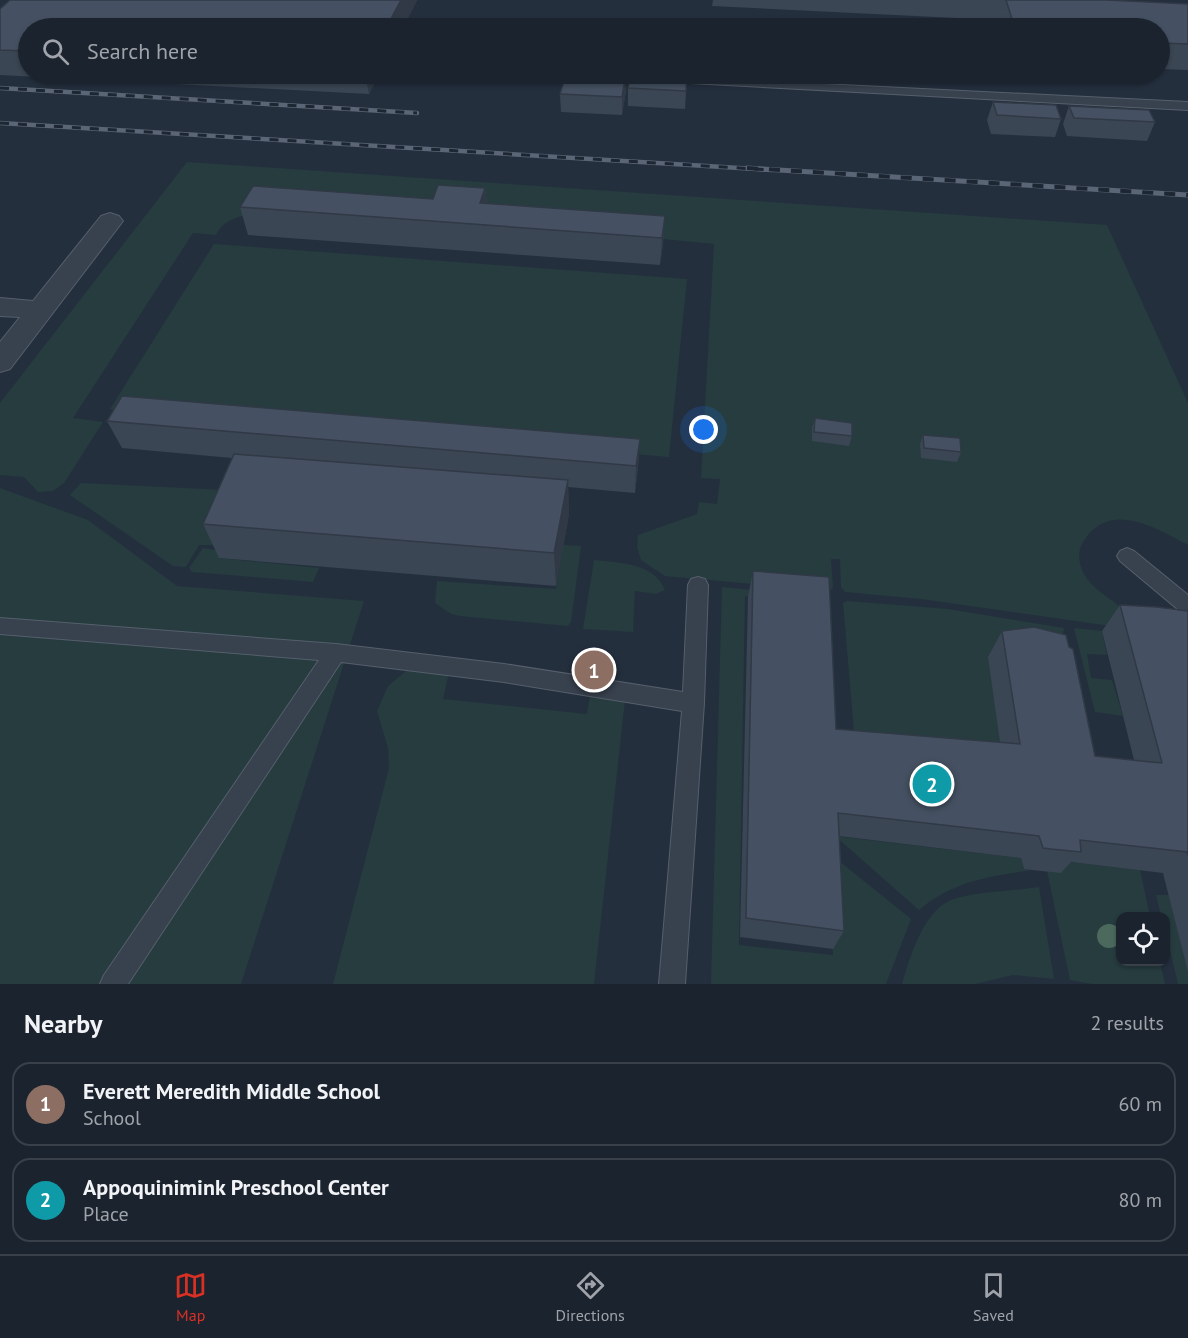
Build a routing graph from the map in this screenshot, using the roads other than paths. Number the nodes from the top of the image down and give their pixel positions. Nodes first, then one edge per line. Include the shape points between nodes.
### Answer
1 (761, 84) edge
2 (1188, 105) edge
3 (110, 221) dead end
4 (0, 307) edge
5 (42, 310) junction
6 (0, 362) edge
7 (1127, 556) dead end
8 (698, 585) dead end
9 (1188, 606) edge
10 (0, 626) edge
11 (336, 653) junction
12 (693, 703) junction
13 (113, 984) edge
14 (672, 984) edge

1 - 2 lane
3 - 5 street
4 - 5 street
5 - 6 street
7 - 9 lane
8 - 12 lane
10 - 11 lane
11 - 12 lane via 504,673
11 - 13 lane
12 - 14 lane

